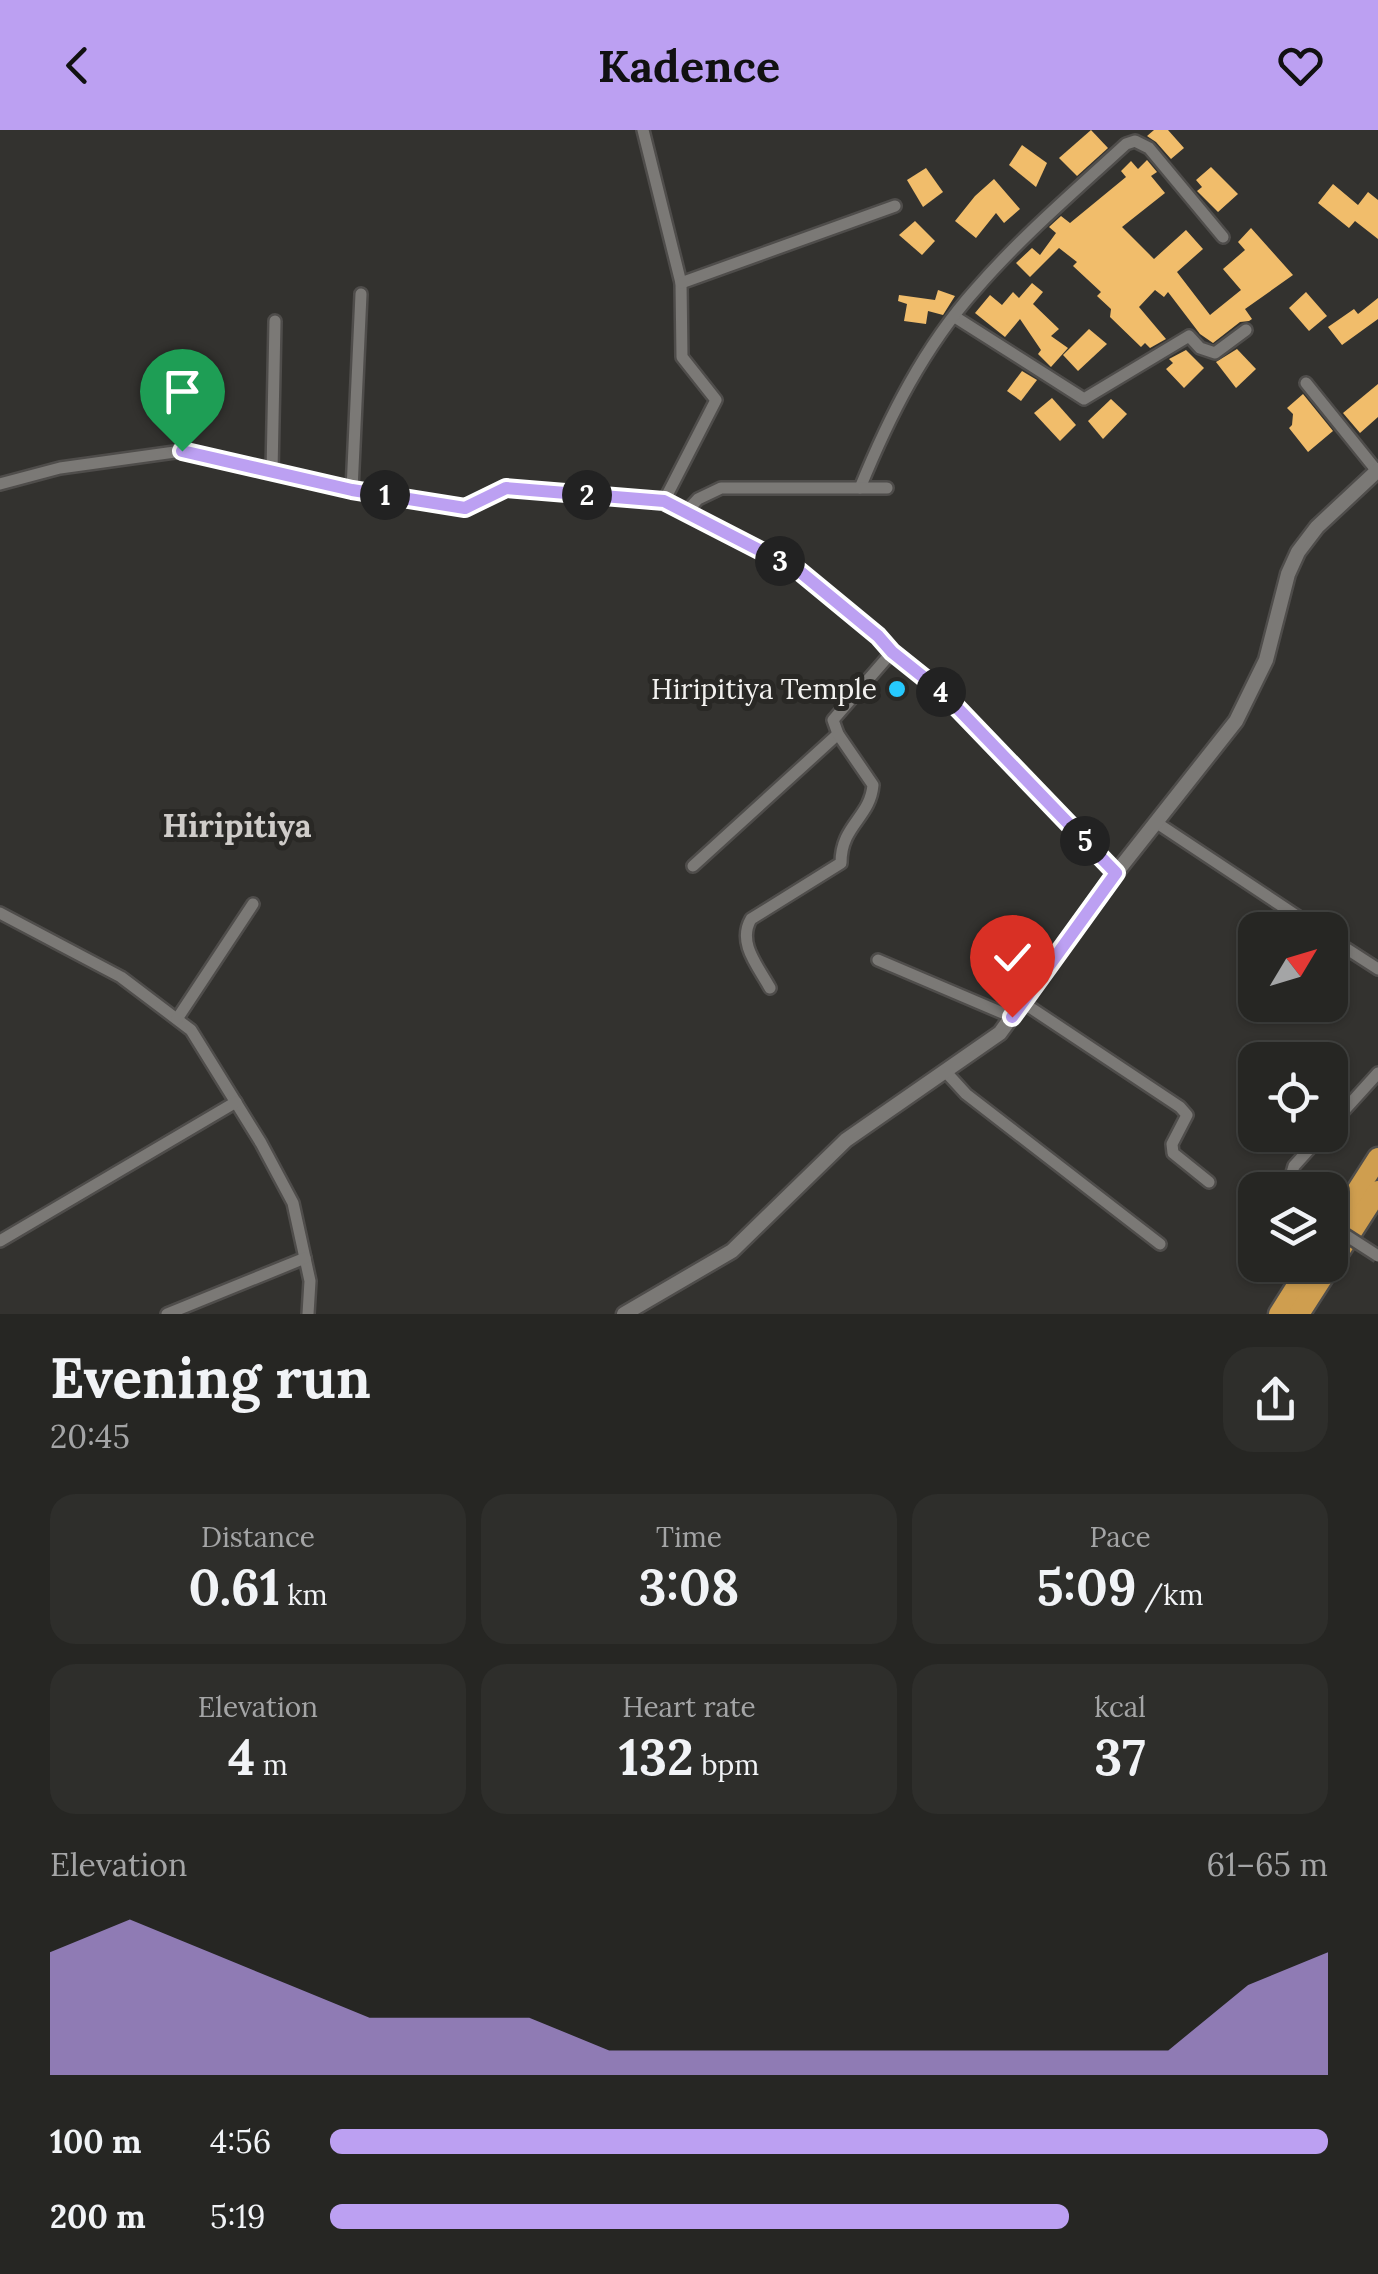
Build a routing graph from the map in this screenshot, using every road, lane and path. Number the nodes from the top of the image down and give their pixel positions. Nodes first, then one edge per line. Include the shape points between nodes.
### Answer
1 (644, 130) edge
2 (895, 206) dead end
3 (1223, 237) dead end
4 (682, 283) junction
5 (361, 294) dead end
6 (955, 316) junction
7 (275, 321) dead end
8 (1246, 330) dead end
9 (1306, 383) dead end
10 (1377, 471) edge
11 (272, 472) junction
12 (0, 484) edge
13 (860, 488) junction
14 (887, 488) dead end
15 (352, 490) junction
16 (664, 501) junction
17 (686, 512) junction
18 (892, 652) junction
19 (838, 734) junction
20 (1158, 823) junction
21 (692, 866) dead end
22 (1116, 873) junction
23 (253, 904) dead end
24 (1291, 912) edge
25 (0, 913) edge
26 (1348, 950) edge
27 (878, 960) dead end
28 (1378, 969) edge
29 (770, 988) dead end
30 (1022, 1002) junction
31 (1012, 1017) junction
32 (177, 1019) junction
33 (945, 1071) junction
34 (1378, 1073) edge
35 (236, 1102) junction
36 (1348, 1106) edge
37 (1307, 1152) edge
38 (1378, 1158) edge
39 (1292, 1172) edge
40 (1208, 1182) dead end
41 (1378, 1191) edge
42 (1348, 1206) edge
43 (1348, 1237) edge
44 (0, 1241) edge
45 (1160, 1244) dead end
46 (1378, 1256) edge
47 (305, 1258) junction
48 (1299, 1282) edge
49 (631, 1312) edge
50 (167, 1314) edge
51 (308, 1314) edge
52 (1279, 1314) edge
53 (1300, 1314) edge

1 - 4 street
2 - 4 street
3 - 6 street via 1135,140 1035,229
4 - 16 street via 682,357 716,400
5 - 15 street
6 - 8 street via 1084,399 1189,336 1216,352
6 - 13 street via 916,372
7 - 11 street
9 - 10 street
10 - 20 street via 1298,552 1266,660 1236,721
11 - 12 street via 182,451 60,468
11 - 15 street
13 - 14 street
13 - 17 street via 720,488
15 - 16 street via 465,508 506,488
16 - 17 street
17 - 18 street via 798,570
18 - 19 street via 833,720
18 - 22 street via 942,692
19 - 21 street
19 - 29 street via 873,785 872,798 841,842 840,863 751,919 745,930
20 - 22 street
20 - 24 street
22 - 30 street
23 - 32 street
25 - 32 street via 121,977
26 - 28 street
27 - 31 street
30 - 31 street
30 - 40 street via 1180,1107 1187,1115 1173,1153
31 - 33 street via 1000,1034
32 - 35 street via 191,1030
33 - 45 street
33 - 49 street via 846,1140 732,1251
34 - 36 street
35 - 44 street
35 - 47 street via 293,1203
37 - 39 street
38 - 42 highway
41 - 53 highway
43 - 46 street, bridge
47 - 50 street
47 - 51 street
48 - 52 highway

